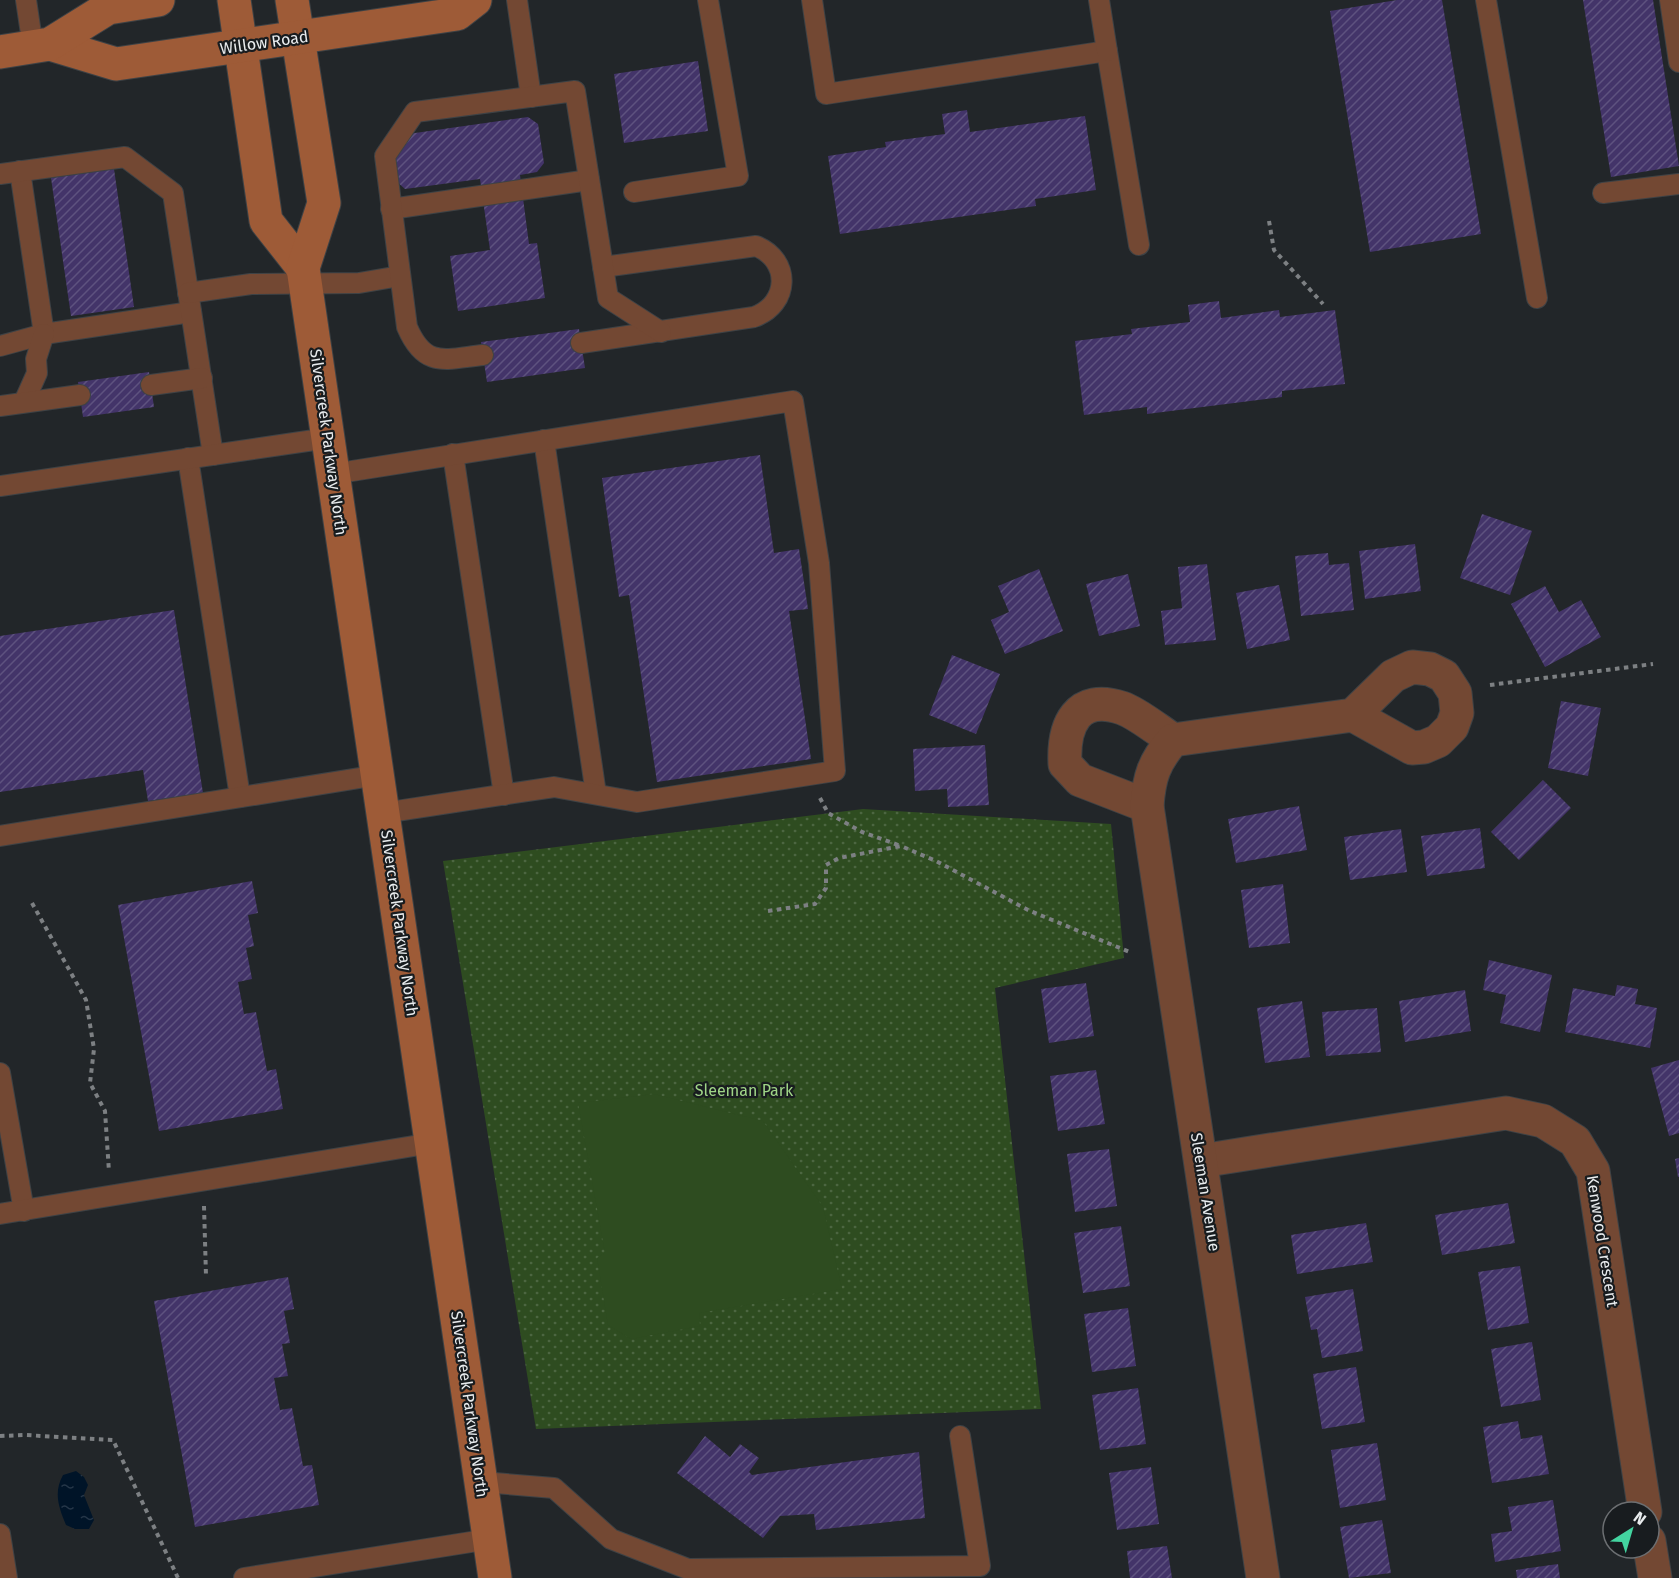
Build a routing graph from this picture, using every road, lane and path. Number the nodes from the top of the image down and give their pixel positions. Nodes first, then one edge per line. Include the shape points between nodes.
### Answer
1 (26, 0) edge
2 (158, 0) edge
3 (234, 0) edge
4 (292, 0) edge
5 (475, 0) edge
6 (517, 0) edge
7 (708, 0) edge
8 (812, 0) edge
9 (1099, 0) edge
10 (1486, 0) edge
11 (1670, 0) edge
12 (298, 37) junction
13 (41, 45) junction
14 (241, 46) junction
15 (1107, 51) junction
16 (0, 52) edge
17 (1679, 62) edge
18 (531, 97) junction
19 (20, 171) junction
20 (0, 174) edge
21 (589, 180) junction
22 (1679, 184) edge
23 (634, 192) dead end
24 (1603, 194) dead end
25 (392, 209) junction
26 (1269, 221) dead end
27 (1139, 245) dead end
28 (603, 267) junction
29 (304, 276) junction
30 (400, 276) junction
31 (188, 293) junction
32 (1537, 298) dead end
33 (1323, 304) dead end
34 (191, 312) junction
35 (661, 332) junction
36 (44, 334) junction
37 (581, 343) dead end
38 (0, 346) edge
39 (483, 355) dead end
40 (201, 378) junction
41 (151, 385) dead end
42 (80, 395) dead end
43 (24, 402) junction
44 (0, 406) edge
45 (328, 438) junction
46 (544, 440) junction
47 (453, 454) junction
48 (213, 455) junction
49 (188, 458) junction
50 (333, 474) junction
51 (0, 486) edge
52 (1653, 664) dead end
53 (1490, 686) dead end
54 (1353, 715) dead end
55 (1173, 740) junction
56 (378, 775) junction
57 (808, 775) junction
58 (596, 794) junction
59 (504, 795) junction
60 (240, 797) junction
61 (1147, 806) junction
62 (384, 813) junction
63 (0, 836) edge
64 (901, 846) junction
65 (32, 903) dead end
66 (768, 911) dead end
67 (1132, 953) dead end
68 (0, 1073) edge
69 (432, 1143) junction
70 (1201, 1161) junction
71 (203, 1181) junction
72 (110, 1196) junction
73 (24, 1211) junction
74 (0, 1214) edge
75 (206, 1276) dead end
76 (0, 1436) edge
77 (960, 1437) dead end
78 (482, 1482) junction
79 (1643, 1500) edge
80 (0, 1534) edge
81 (490, 1539) junction
82 (1652, 1560) edge
83 (8, 1578) edge
84 (178, 1578) edge
85 (244, 1578) edge
86 (495, 1578) edge
87 (1263, 1578) edge
88 (1654, 1578) edge

1 - 13 lane
2 - 13 main road, Willow Road via 108,8
3 - 14 main road, Silvercreek Parkway North
4 - 12 main road, Silvercreek Parkway North
5 - 12 main road, Willow Road via 457,15
6 - 18 lane
7 - 23 lane via 738,176
8 - 15 lane via 826,94
9 - 15 lane
10 - 32 lane
11 - 17 lane
12 - 14 main road, Willow Road
12 - 29 main road, Silvercreek Parkway North via 324,203
13 - 14 main road, Willow Road via 116,64
13 - 16 main road, Willow Road
14 - 29 main road, Silvercreek Parkway North via 266,221
15 - 27 lane
18 - 21 lane via 575,91
18 - 25 lane via 415,112 385,156
19 - 20 lane
19 - 31 lane via 125,156 173,193
19 - 36 lane
21 - 25 lane
21 - 28 lane
22 - 24 lane
25 - 30 lane
26 - 33 path via 1274,250
28 - 35 lane via 608,298
28 - 35 lane via 756,246 767,250 778,262 780,293 766,313
29 - 30 lane via 359,283
29 - 31 lane
29 - 45 main road, Silvercreek Parkway North
30 - 39 lane via 407,327 414,344 425,355 441,359
31 - 34 lane
34 - 36 lane
34 - 40 lane
35 - 37 lane
36 - 38 lane
36 - 43 lane via 36,359 37,373
40 - 41 lane
40 - 48 lane
42 - 43 lane
43 - 44 lane
45 - 48 lane
45 - 50 main road, Silvercreek Parkway North
46 - 47 lane
46 - 57 lane via 793,401 819,563 836,771
46 - 58 lane
47 - 50 lane
47 - 59 lane
48 - 49 lane
49 - 51 lane
49 - 60 lane
50 - 56 main road, Silvercreek Parkway North
52 - 53 path
54 - 55 street
55 - 61 street, Sleeman Avenue via 1160,755 1149,780
55 - 61 street via 1124,709 1101,704 1082,709 1069,725 1064,743 1065,764 1080,780
56 - 60 lane
56 - 62 main road, Silvercreek Parkway North
57 - 58 lane via 637,802
57 - 64 path via 828,813 862,832
58 - 59 lane via 554,787
59 - 62 lane
60 - 63 lane
61 - 70 street, Sleeman Avenue
62 - 69 main road, Silvercreek Parkway North
64 - 66 path via 839,858 826,866 826,888 814,904
64 - 67 path via 1028,909
65 - 72 path via 86,1000 94,1049 90,1083 105,1111
68 - 73 lane
69 - 71 lane
69 - 78 main road, Silvercreek Parkway North
70 - 79 street, Kenwood Crescent via 1506,1113 1543,1121 1575,1141 1593,1171
70 - 87 street, Sleeman Avenue
71 - 72 lane
71 - 75 path
72 - 73 lane
73 - 74 lane
76 - 84 path via 113,1440
77 - 78 lane via 980,1566 688,1569 611,1539 554,1488
78 - 81 main road, Silvercreek Parkway North
80 - 83 lane
81 - 85 lane
81 - 86 main road, Silvercreek Parkway North
82 - 88 street

